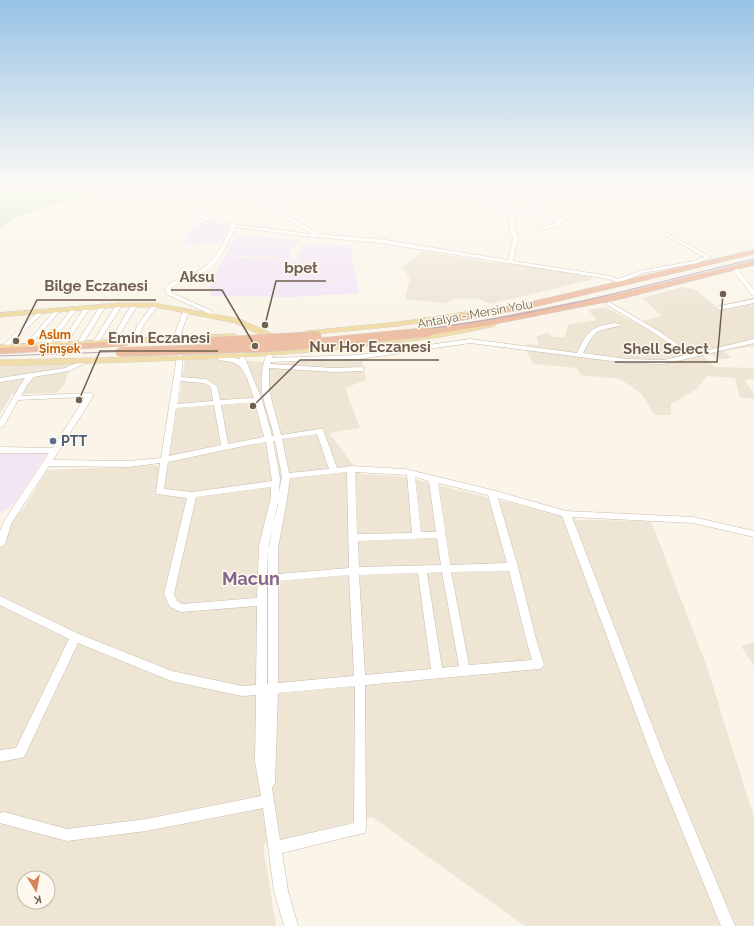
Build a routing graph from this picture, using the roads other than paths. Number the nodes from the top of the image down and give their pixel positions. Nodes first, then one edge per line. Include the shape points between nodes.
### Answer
1 (233, 227) edge
2 (250, 227) edge
3 (306, 227) edge
4 (511, 227) edge
5 (547, 227) edge
6 (541, 229) dead end
7 (663, 232) dead end
8 (316, 236) junction
9 (754, 252) edge
10 (510, 262) junction
11 (754, 263) edge
12 (734, 268) junction
13 (621, 282) junction
14 (754, 294) edge
15 (559, 298) junction
16 (754, 301) edge
17 (135, 304) junction
18 (609, 304) dead end
19 (119, 305) junction
20 (155, 305) junction
21 (103, 306) junction
22 (87, 308) junction
23 (720, 308) dead end
24 (74, 309) junction
25 (57, 311) junction
26 (186, 311) junction
27 (41, 312) junction
28 (0, 315) edge
29 (521, 316) junction
30 (214, 317) junction
31 (618, 325) dead end
32 (247, 326) junction
33 (426, 328) junction
34 (268, 335) junction
35 (242, 336) junction
36 (176, 339) junction
37 (135, 340) junction
38 (754, 341) edge
39 (96, 342) junction
40 (113, 342) junction
41 (80, 343) junction
42 (63, 344) junction
43 (47, 345) junction
44 (27, 346) junction
45 (1, 348) edge
46 (122, 348) junction
47 (241, 354) junction
48 (579, 354) junction
49 (204, 355) junction
50 (180, 356) junction
51 (272, 356) junction
52 (691, 356) junction
53 (0, 358) edge
54 (88, 360) junction
55 (0, 363) edge
56 (244, 366) junction
57 (266, 366) junction
58 (362, 369) dead end
59 (31, 376) junction
60 (178, 379) junction
61 (0, 380) edge
62 (16, 398) junction
63 (258, 400) junction
64 (217, 403) junction
65 (173, 406) junction
66 (3, 416) edge
67 (0, 426) edge
68 (273, 439) junction
69 (226, 447) junction
70 (0, 450) edge
71 (54, 451) junction
72 (164, 460) junction
73 (46, 463) junction
74 (351, 470) junction
75 (334, 471) junction
76 (411, 474) junction
77 (286, 476) junction
78 (433, 479) junction
79 (276, 484) junction
80 (492, 493) junction
81 (192, 495) junction
82 (566, 514) junction
83 (3, 523) edge
84 (754, 534) edge
85 (441, 535) junction
86 (416, 536) junction
87 (353, 538) junction
88 (0, 544) edge
89 (513, 566) junction
90 (422, 569) junction
91 (446, 569) junction
92 (354, 571) junction
93 (273, 578) junction
94 (0, 600) edge
95 (262, 602) junction
96 (75, 637) junction
97 (465, 670) junction
98 (437, 673) junction
99 (360, 679) junction
100 (273, 689) junction
101 (261, 690) junction
102 (0, 756) edge
103 (268, 799) junction
104 (4, 818) dead end
105 (275, 848) junction
106 (291, 926) edge
107 (728, 926) edge

1 - 30 street via 212,264 168,288 170,294 208,310
2 - 8 street
3 - 8 street
4 - 10 street via 516,236
5 - 6 street
7 - 13 street via 708,257 642,272
8 - 10 street via 380,241
9 - 13 highway, Antalya - Mersin Yolu
10 - 13 street
11 - 12 highway, Antalya - Mersin Yolu
12 - 14 street
12 - 29 highway, Antalya - Mersin Yolu via 621,296
13 - 15 highway, Antalya - Mersin Yolu
15 - 33 highway, Antalya - Mersin Yolu
15 - 34 main road via 398,324
16 - 23 street
17 - 19 main road
17 - 20 main road
17 - 40 street
18 - 52 street
19 - 21 main road
19 - 39 street
20 - 26 main road
20 - 37 street via 140,326
21 - 22 main road
21 - 41 street
22 - 24 main road
22 - 42 street
24 - 25 main road
24 - 43 street
25 - 27 main road
25 - 44 street
26 - 30 main road
26 - 36 street
27 - 28 main road
27 - 45 street
29 - 33 highway, Antalya - Mersin Yolu
29 - 51 main road via 468,330 289,351
30 - 32 main road via 237,321
31 - 48 street via 594,330
32 - 34 main road
32 - 35 main road
33 - 46 highway, Antalya - Mersin Yolu, bridge via 357,340 274,348
34 - 35 main road
34 - 51 main road via 272,341
35 - 36 main road
35 - 47 main road
36 - 37 main road
37 - 40 main road
38 - 52 street
39 - 40 main road
39 - 41 main road
41 - 42 main road
42 - 43 main road
43 - 44 main road
44 - 45 main road
45 - 46 highway, Antalya - Mersin Yolu
46 - 53 highway, Antalya - Mersin Yolu
47 - 49 main road
47 - 51 main road
47 - 56 street
48 - 51 street via 470,341 359,357
48 - 52 street via 649,362 664,362
49 - 50 main road
49 - 56 street via 228,358
50 - 54 main road
50 - 60 street
51 - 57 street
54 - 55 main road
54 - 59 street via 67,370
56 - 63 street
57 - 58 street
57 - 68 street via 266,390
59 - 61 street
59 - 62 street
60 - 64 street via 211,383
60 - 65 street
62 - 66 street
62 - 71 street via 90,395
63 - 64 street
63 - 68 street
64 - 65 street
64 - 69 street
65 - 72 street
66 - 67 street
68 - 69 street
68 - 75 street via 320,431
68 - 77 street
68 - 79 street
69 - 72 street
70 - 71 street
71 - 73 street
72 - 73 street via 129,464
72 - 81 street via 160,492
73 - 83 street
74 - 75 street
74 - 76 street
74 - 87 street
75 - 77 street
76 - 78 street
76 - 86 street
77 - 93 street via 273,548
78 - 80 street
78 - 85 street
79 - 81 street
79 - 95 street via 264,546
80 - 82 street
80 - 89 street
81 - 95 street via 169,594 171,601 181,608
82 - 84 street via 693,520
82 - 107 street via 658,757
83 - 88 street
85 - 86 street
85 - 91 street
86 - 87 street
87 - 92 street
89 - 91 street
89 - 97 street via 539,664
90 - 91 street
90 - 92 street
90 - 98 street
91 - 97 street
92 - 93 street
92 - 99 street
93 - 100 street
94 - 96 street
95 - 101 street
96 - 101 street via 171,676 242,691
96 - 102 street via 20,753
97 - 98 street
98 - 99 street
99 - 100 street
99 - 105 street via 360,828
100 - 101 street
100 - 103 street
101 - 103 street via 262,762
103 - 104 street via 146,825 67,835
103 - 105 street
105 - 106 street via 281,891

